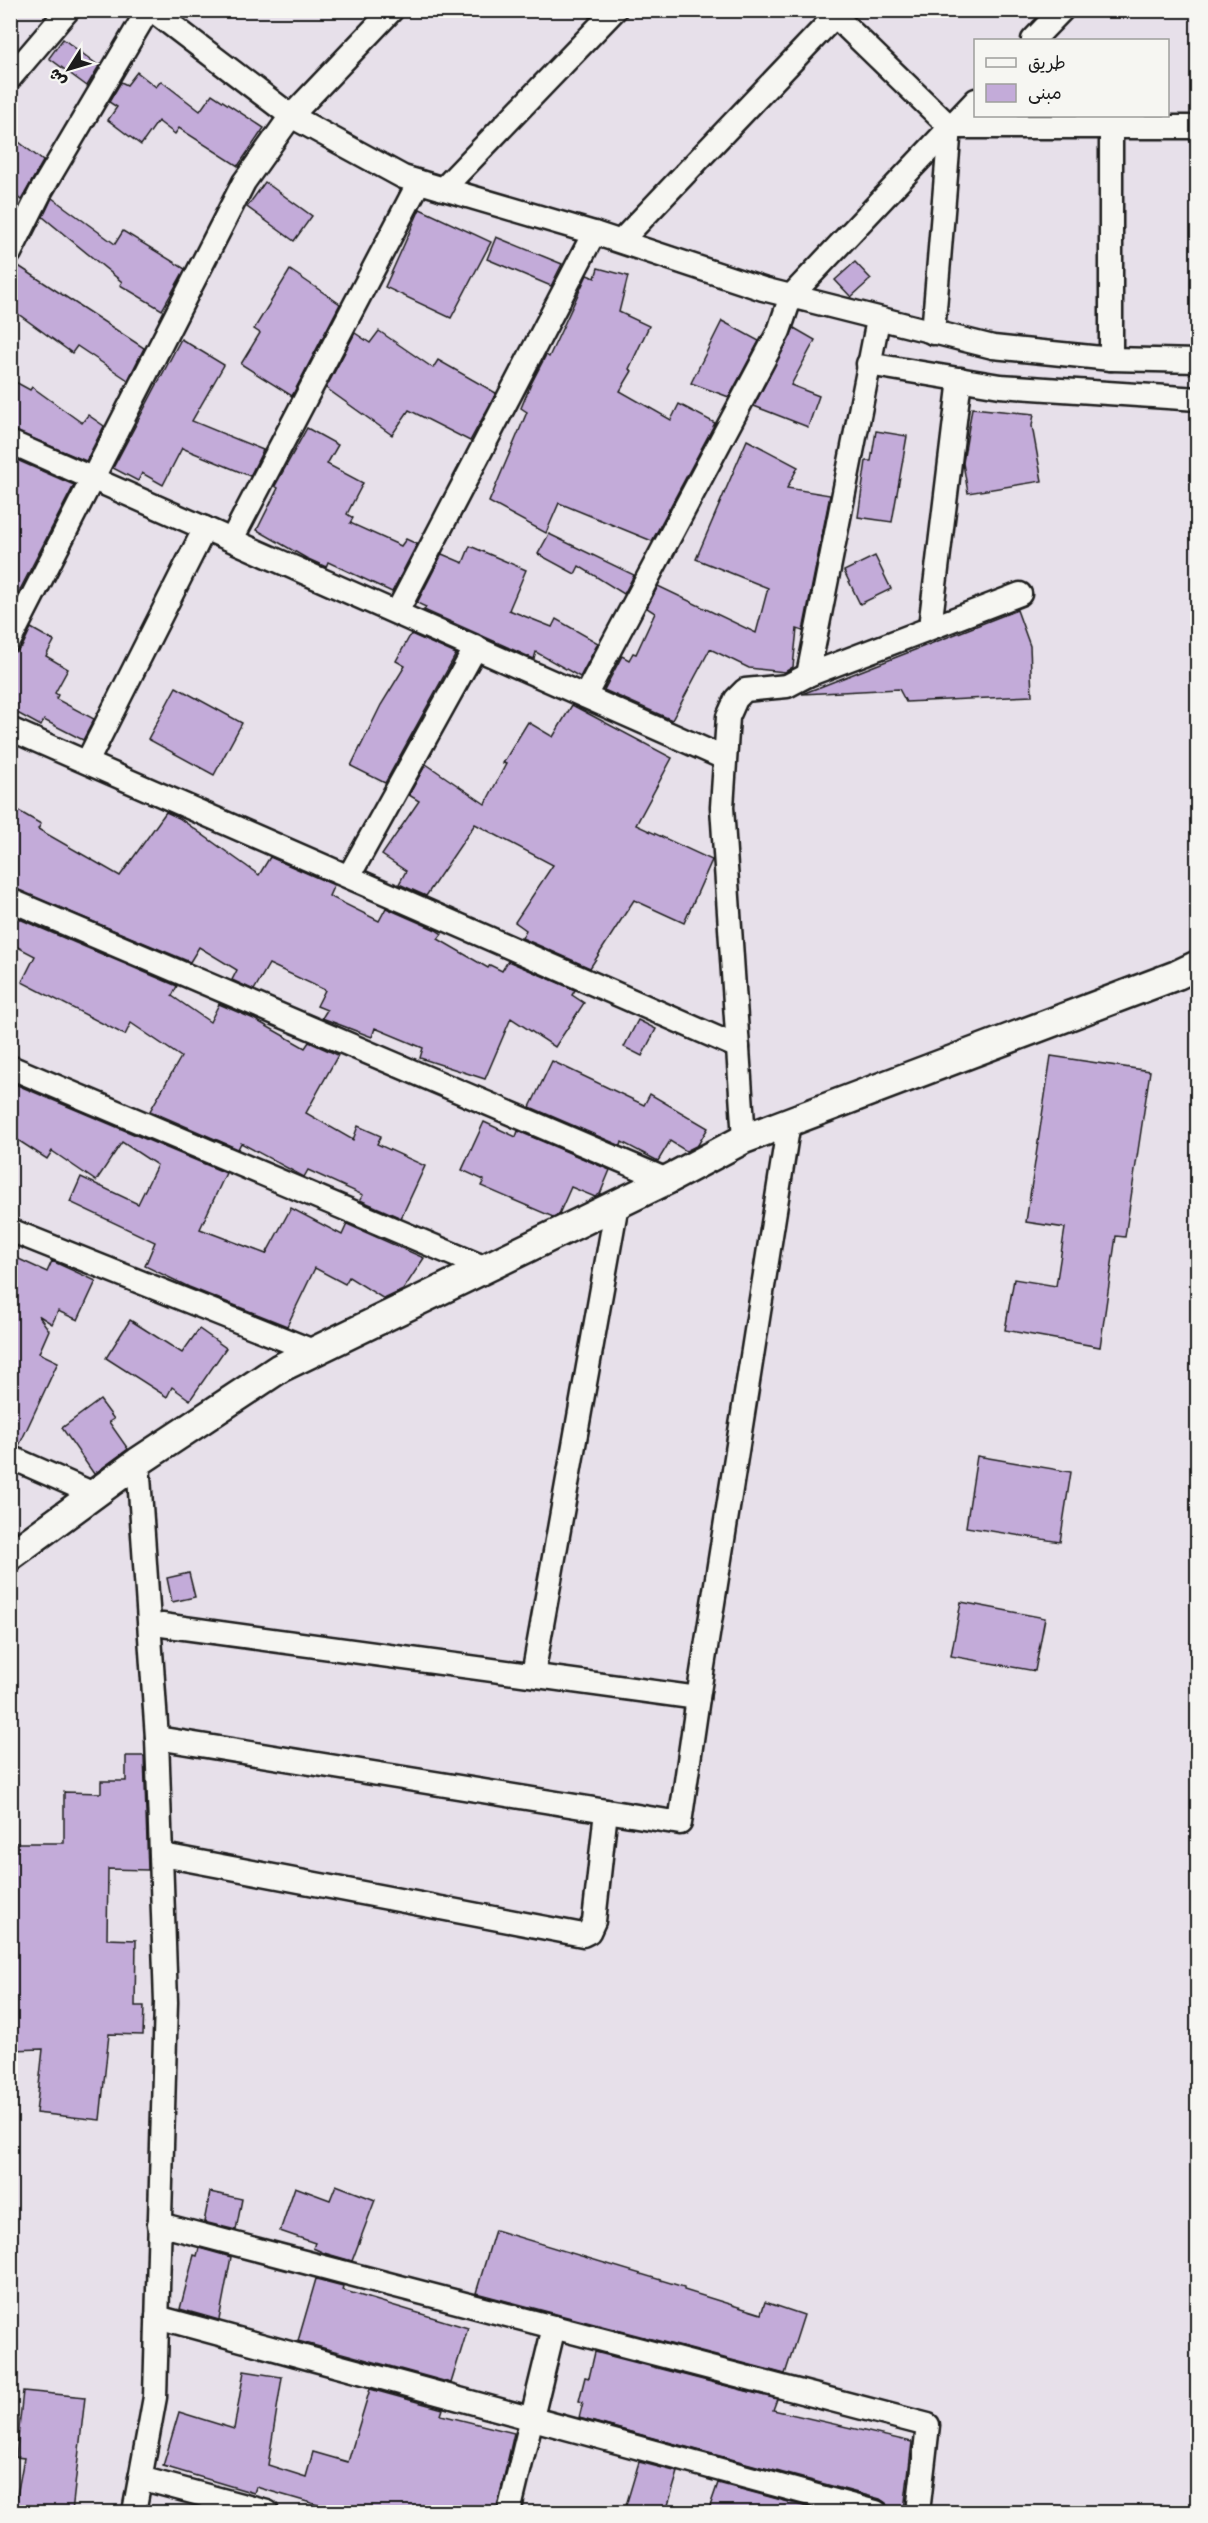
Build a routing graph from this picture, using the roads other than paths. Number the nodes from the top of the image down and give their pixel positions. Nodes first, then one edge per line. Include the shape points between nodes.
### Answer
1 (68, 10) edge
2 (150, 10) edge
3 (392, 10) edge
4 (615, 10) edge
5 (1062, 10) edge
6 (832, 13) edge
7 (1034, 39) edge
8 (12, 75) edge
9 (974, 101) edge
10 (291, 116) junction
11 (950, 127) junction
12 (1111, 127) junction
13 (1197, 127) edge
14 (419, 182) junction
15 (443, 189) junction
16 (594, 233) junction
17 (621, 241) junction
18 (10, 253) edge
19 (791, 296) junction
20 (878, 320) junction
21 (933, 333) junction
22 (1111, 359) junction
23 (1197, 361) edge
24 (868, 364) junction
25 (960, 379) junction
26 (1197, 399) edge
27 (10, 442) edge
28 (91, 478) junction
29 (205, 528) junction
30 (232, 539) junction
31 (1020, 594) dead end
32 (397, 612) junction
33 (930, 627) junction
34 (10, 640) edge
35 (476, 647) junction
36 (808, 675) junction
37 (585, 696) junction
38 (10, 729) edge
39 (724, 758) junction
40 (87, 762) junction
41 (349, 876) junction
42 (10, 900) edge
43 (1197, 965) edge
44 (738, 1047) junction
45 (10, 1068) edge
46 (789, 1122) junction
47 (744, 1139) junction
48 (667, 1180) junction
49 (617, 1204) junction
50 (10, 1230) edge
51 (483, 1267) junction
52 (313, 1352) junction
53 (10, 1457) edge
54 (138, 1462) junction
55 (94, 1494) junction
56 (10, 1556) edge
57 (162, 1625) dead end
58 (533, 1676) junction
59 (698, 1698) junction
60 (157, 1738) junction
61 (606, 1810) junction
62 (163, 1855) junction
63 (159, 2224) junction
64 (157, 2317) junction
65 (554, 2327) junction
66 (531, 2421) junction
67 (140, 2478) junction
68 (134, 2512) edge
69 (267, 2512) edge
70 (509, 2512) edge
71 (876, 2512) edge
72 (918, 2512) edge

1 - 8 street
2 - 10 street
2 - 18 street via 41,190
3 - 10 street
4 - 15 street
5 - 7 street
6 - 11 street
6 - 17 street
9 - 11 street
10 - 14 street
10 - 28 street via 244,182
11 - 12 street
11 - 19 street
11 - 21 street
12 - 13 street
12 - 22 street
14 - 15 street
14 - 30 street
15 - 16 street
16 - 17 street
16 - 32 street
17 - 19 street
19 - 20 street
19 - 37 street via 779,331
20 - 21 street
20 - 24 street
21 - 22 street via 993,347
22 - 23 street
24 - 25 street
24 - 36 street
25 - 26 street via 1000,386
25 - 33 street
27 - 28 street
28 - 29 street
28 - 34 street
29 - 30 street
29 - 40 street
30 - 32 street
31 - 33 street
32 - 35 street
33 - 36 street
35 - 37 street
35 - 41 street
36 - 39 street via 788,686 745,690 728,717
37 - 39 street
38 - 40 street
39 - 44 street via 722,807
40 - 41 street
41 - 44 street
42 - 48 street
43 - 46 street
44 - 47 street
45 - 51 street
46 - 47 street
46 - 59 street
47 - 48 street
48 - 49 street
49 - 51 street
49 - 58 street
50 - 52 street
51 - 52 street
52 - 54 street via 280,1368
53 - 55 street
54 - 55 street
54 - 60 street
55 - 56 street
57 - 58 street
58 - 59 street
59 - 61 street via 680,1823
60 - 61 street
60 - 62 street
61 - 62 street via 594,1921 583,1935
62 - 63 street via 165,2002
63 - 64 street
63 - 65 street
64 - 66 street
64 - 67 street via 155,2397
65 - 66 street
65 - 72 street via 928,2425
66 - 70 street
66 - 71 street
67 - 68 street
67 - 69 street

